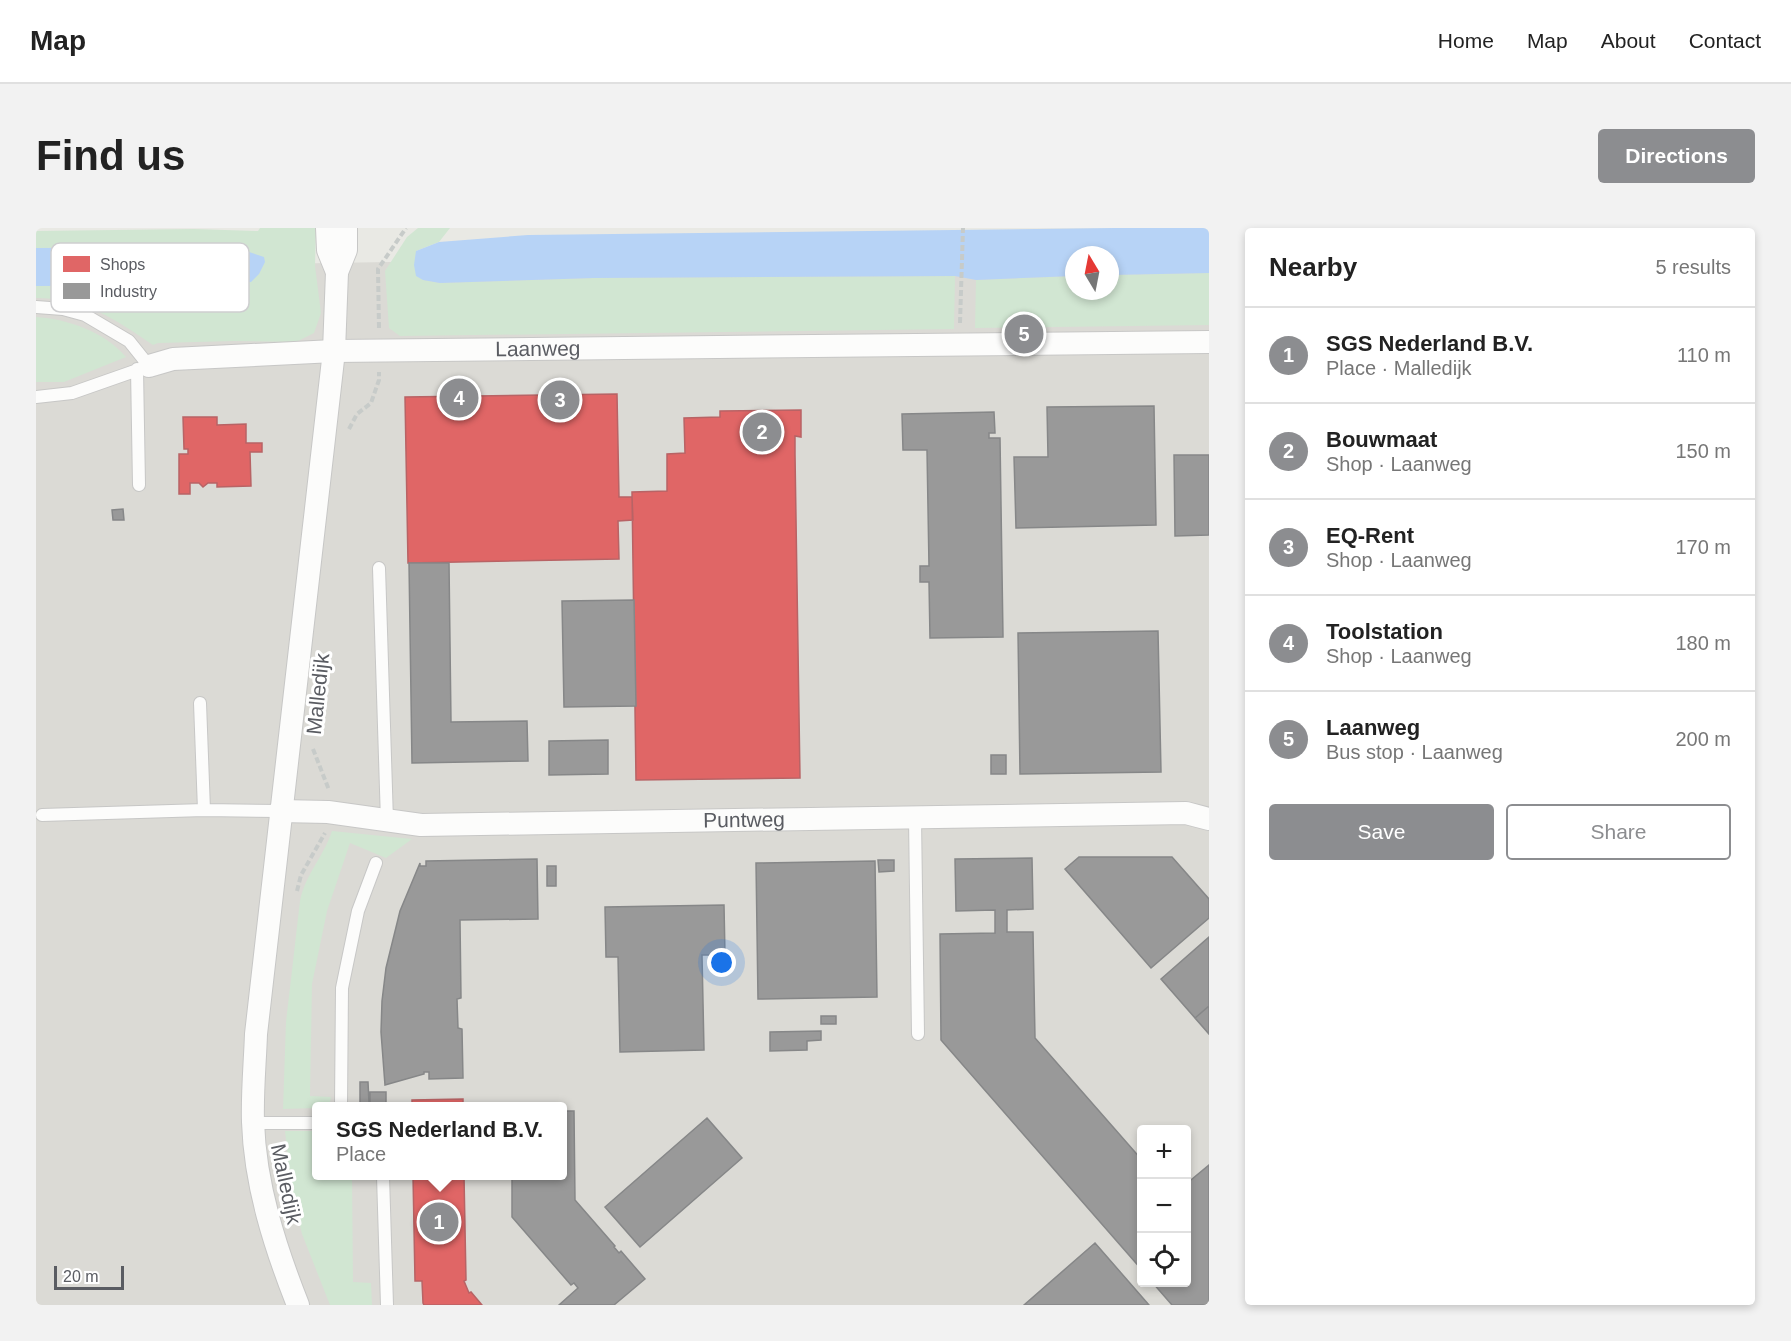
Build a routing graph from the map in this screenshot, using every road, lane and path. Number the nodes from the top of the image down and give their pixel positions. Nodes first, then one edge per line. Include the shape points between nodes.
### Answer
1 (327, 228) edge
2 (346, 228) edge
3 (406, 228) edge
4 (963, 228) edge
5 (337, 272) junction
6 (36, 307) edge
7 (51, 308) edge
8 (74, 312) edge
9 (1209, 342) edge
10 (960, 345) junction
11 (334, 351) junction
12 (379, 352) junction
13 (143, 368) junction
14 (36, 397) edge
15 (347, 432) dead end
16 (139, 485) dead end
17 (379, 568) dead end
18 (200, 703) dead end
19 (314, 738) dead end
20 (204, 810) junction
21 (280, 811) junction
22 (328, 813) junction
23 (42, 815) dead end
24 (915, 818) junction
25 (1209, 819) edge
26 (387, 821) junction
27 (375, 863) dead end
28 (295, 897) dead end
29 (918, 1034) dead end
30 (341, 1102) edge
31 (253, 1123) junction
32 (312, 1123) edge
33 (383, 1180) edge
34 (298, 1305) edge
35 (387, 1305) edge

1 - 5 street, Malledijk via 328,250
2 - 5 street, Malledijk via 346,250
3 - 12 path via 378,269
4 - 10 path
5 - 11 street, Malledijk
6 - 7 lane
8 - 13 lane via 129,341
9 - 10 street, Laanweg
10 - 12 street, Laanweg
11 - 12 street, Laanweg
11 - 13 street via 173,359
11 - 21 street, Malledijk
12 - 15 path via 379,380 371,403 357,414
13 - 14 lane via 72,393
13 - 16 lane
17 - 26 lane
18 - 20 lane
19 - 22 path, Malledijk via 312,749 329,789
20 - 21 lane
20 - 23 lane
21 - 22 street, Puntweg
21 - 31 street, Malledijk via 256,1034
22 - 26 street, Puntweg
22 - 28 path, Malledijk via 324,836 302,875
24 - 25 street, Puntweg via 1186,813
24 - 26 street, Puntweg via 421,825
24 - 29 lane
27 - 30 lane via 358,911 342,988
31 - 32 lane
31 - 34 street, Malledijk via 263,1196
33 - 35 lane

